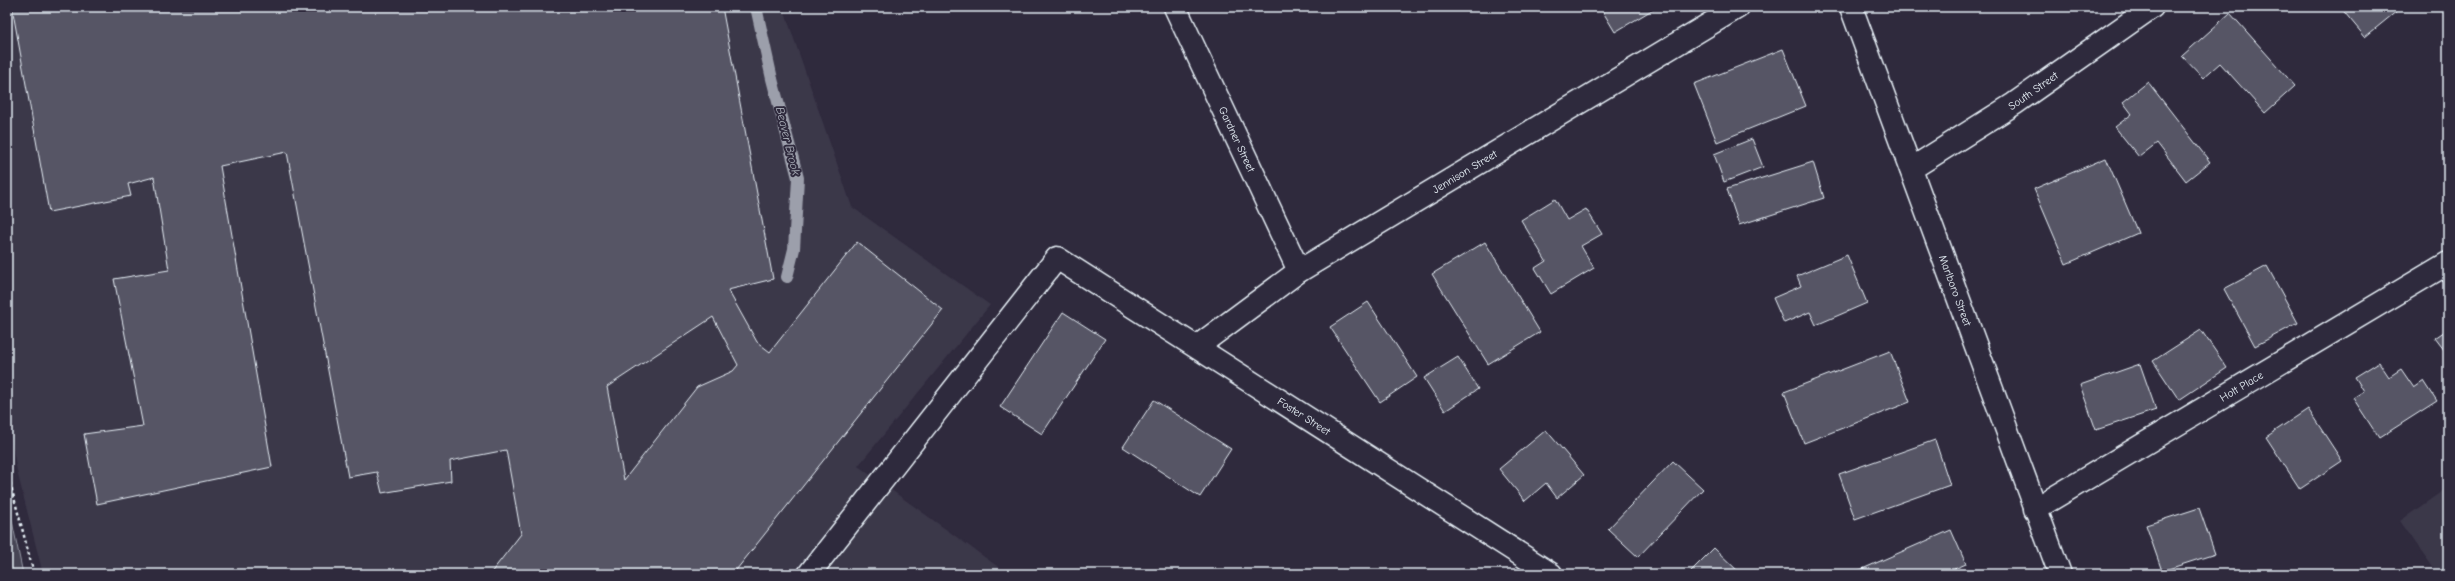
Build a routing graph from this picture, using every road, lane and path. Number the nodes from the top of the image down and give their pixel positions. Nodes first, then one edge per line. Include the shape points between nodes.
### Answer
1 (1175, 7) edge
2 (1738, 7) edge
3 (1851, 7) edge
4 (2152, 7) edge
5 (1911, 169) junction
6 (2448, 263) edge
7 (1299, 271) junction
8 (1198, 346) junction
9 (7, 471) edge
10 (2035, 509) junction
11 (34, 574) edge
12 (808, 574) edge
13 (1551, 574) edge
14 (2060, 574) edge

1 - 7 street, Gardner Street
2 - 7 street, Jennison Street
3 - 5 street, Marlboro Street
4 - 5 street, South Street via 2014,104
5 - 10 street, Marlboro Street
6 - 10 street, Holt Place
7 - 8 street, Jennison Street
8 - 12 street, Foster Street via 1057,258
8 - 13 street, Foster Street
9 - 11 path
10 - 14 street, Marlboro Street

